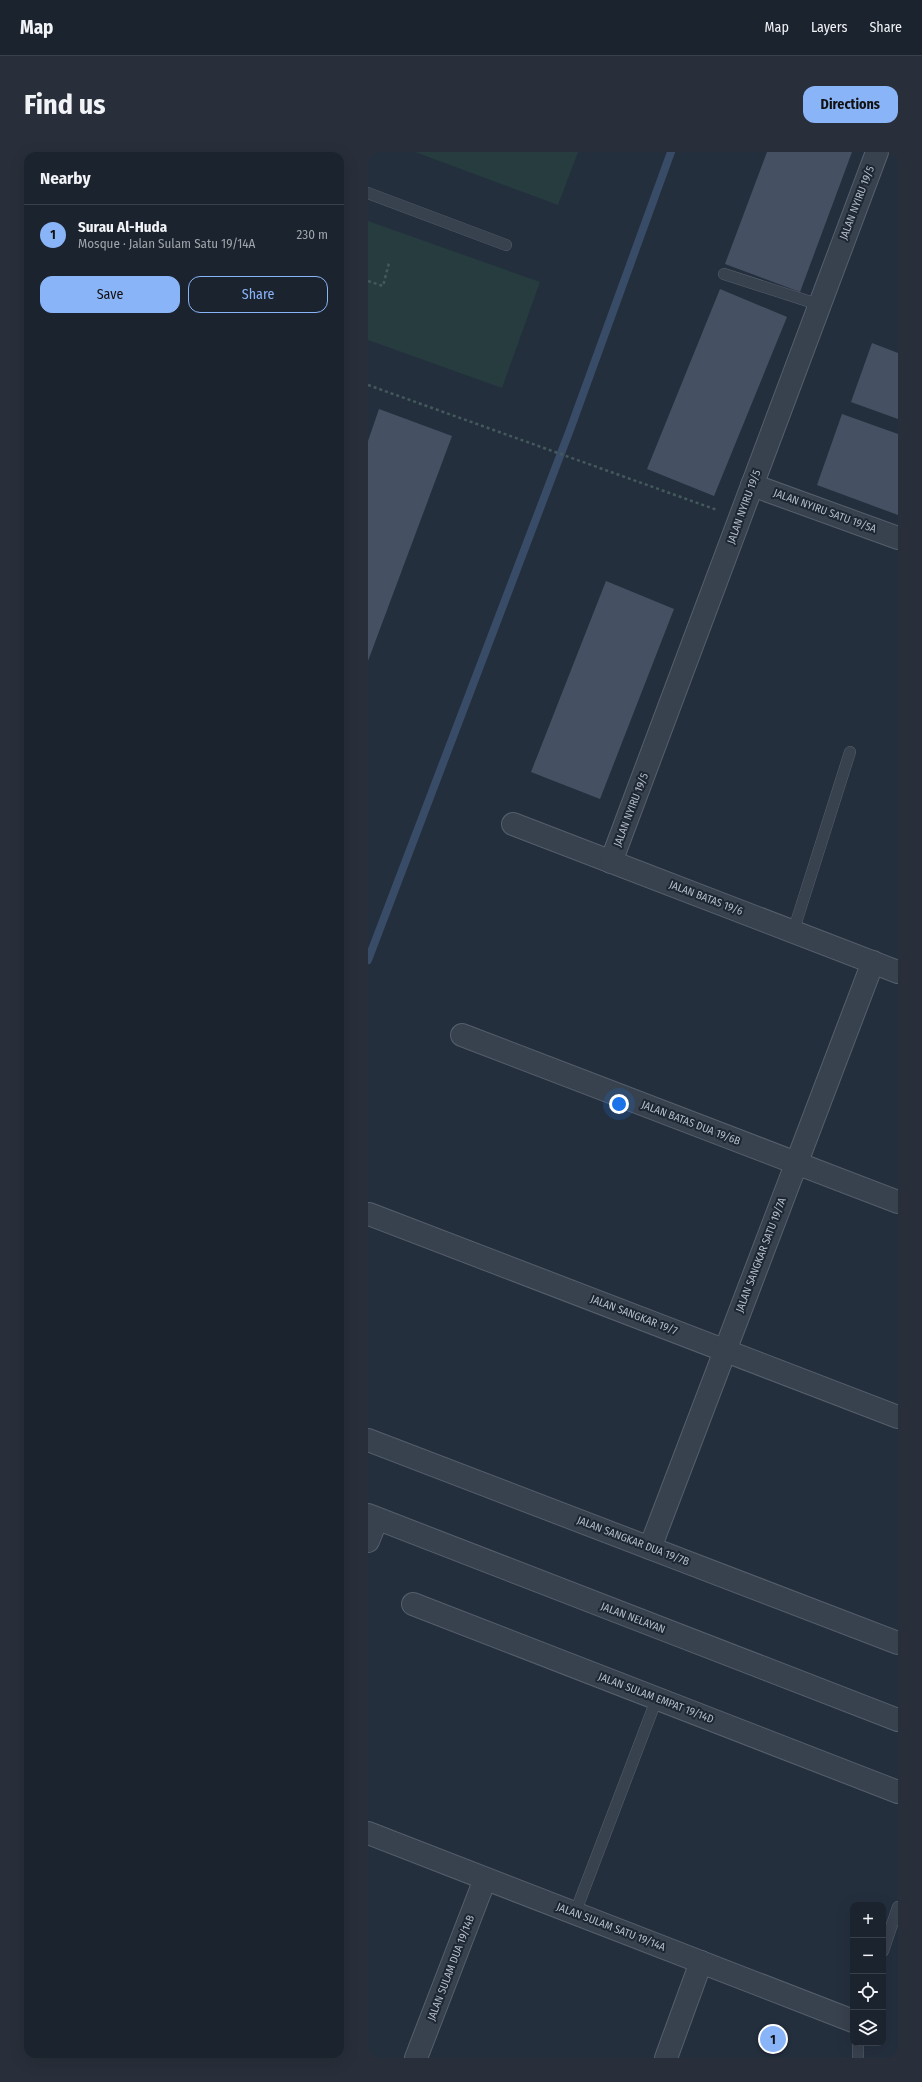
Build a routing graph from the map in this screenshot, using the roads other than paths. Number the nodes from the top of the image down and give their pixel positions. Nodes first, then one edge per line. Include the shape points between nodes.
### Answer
1 (877, 152) edge
2 (368, 193) edge
3 (506, 245) dead end
4 (724, 274) dead end
5 (820, 304) junction
6 (752, 485) junction
7 (898, 538) edge
8 (850, 752) dead end
9 (513, 824) dead end
10 (611, 862) junction
11 (793, 932) junction
12 (873, 962) junction
13 (898, 972) edge
14 (462, 1035) dead end
15 (796, 1163) junction
16 (898, 1202) edge
17 (369, 1214) dead end
18 (725, 1350) junction
19 (898, 1417) edge
20 (368, 1440) edge
21 (372, 1517) edge
22 (368, 1542) edge
23 (650, 1548) junction
24 (413, 1604) dead end
25 (898, 1643) edge
26 (657, 1698) junction
27 (898, 1720) edge
28 (898, 1792) edge
29 (368, 1833) edge
30 (485, 1879) junction
31 (898, 1907) edge
32 (575, 1913) junction
33 (886, 1943) edge
34 (701, 1962) junction
35 (850, 2020) edge
36 (858, 2046) edge
37 (416, 2058) edge
38 (666, 2058) edge
39 (858, 2058) edge

1 - 5 street, JALAN NYIRU 19/5
2 - 3 lane
4 - 5 lane
5 - 6 street, JALAN NYIRU 19/5
6 - 7 street, JALAN NYIRU SATU 19/5A
6 - 10 street, JALAN NYIRU 19/5
8 - 11 lane
9 - 10 street, JALAN BATAS 19/6
10 - 11 street, JALAN BATAS 19/6
11 - 12 street, JALAN BATAS 19/6
12 - 13 street, JALAN BATAS 19/6
12 - 15 street, JALAN SANGKAR SATU 19/7A
14 - 15 street, JALAN BATAS DUA 19/6B
15 - 16 street, JALAN BATAS DUA 19/6B
15 - 18 street, JALAN SANGKAR SATU 19/7A
17 - 18 street, JALAN SANGKAR 19/7
18 - 19 street, JALAN SANGKAR 19/7
18 - 23 street, JALAN SANGKAR SATU 19/7A
20 - 23 street, JALAN SANGKAR DUA 19/7B
21 - 22 street
21 - 27 street, JALAN NELAYAN
23 - 25 street, JALAN SANGKAR DUA 19/7B
24 - 26 street, JALAN SULAM EMPAT 19/14D
26 - 28 street, JALAN SULAM EMPAT 19/14D
26 - 32 lane
29 - 30 street, JALAN SULAM SATU 19/14A
30 - 32 street, JALAN SULAM SATU 19/14A
30 - 37 street, JALAN SULAM DUA 19/14B
31 - 33 lane
32 - 34 street, JALAN SULAM SATU 19/14A
34 - 35 street, JALAN SULAM SATU 19/14A
34 - 38 street
36 - 39 lane

